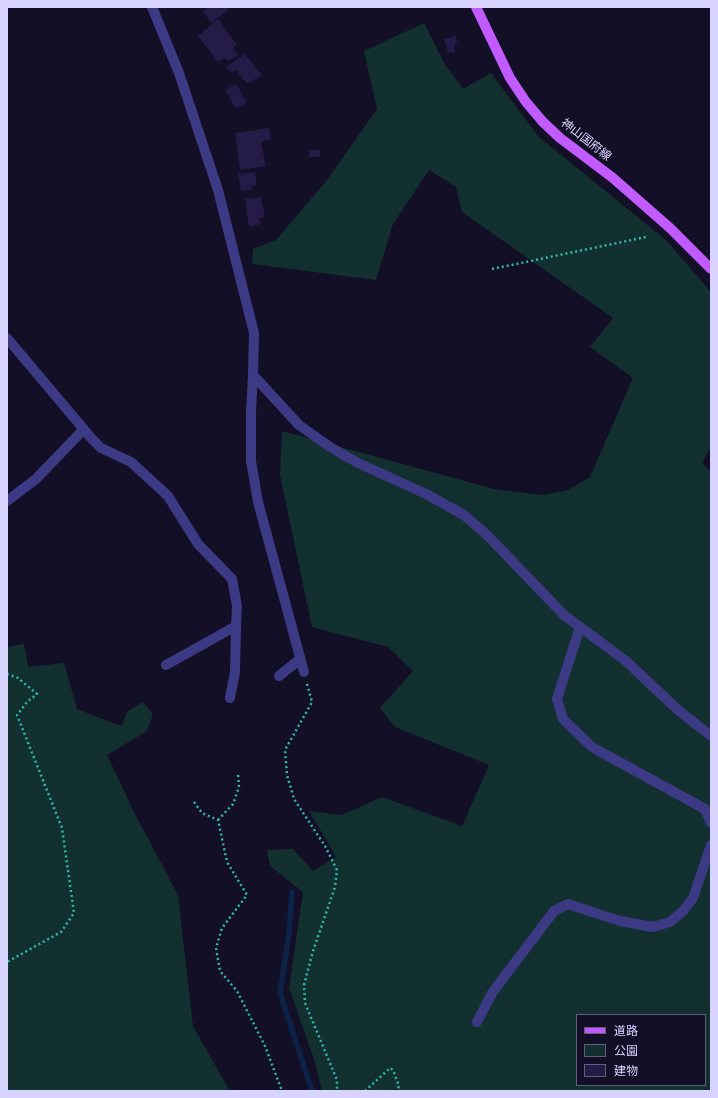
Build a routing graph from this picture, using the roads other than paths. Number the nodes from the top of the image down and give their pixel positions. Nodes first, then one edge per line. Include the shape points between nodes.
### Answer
1 (152, 7) edge
2 (476, 7) edge
3 (711, 269) edge
4 (7, 338) edge
5 (253, 375) junction
6 (83, 430) junction
7 (7, 501) edge
8 (236, 626) junction
9 (580, 627) junction
10 (300, 659) junction
11 (166, 665) dead end
12 (304, 672) road end
13 (279, 676) dead end
14 (230, 698) dead end
15 (711, 736) edge
16 (711, 824) edge
17 (711, 845) edge
18 (477, 1022) dead end

1 - 5 street via 179,73 218,190 254,333
2 - 3 main road, 神山国府線 via 510,78 543,122 619,183
4 - 6 street
5 - 9 street via 299,425 330,446 358,463 426,494 464,515 487,534 564,615
5 - 10 street via 251,461 258,502
6 - 7 street via 36,479
6 - 8 street via 101,448 131,462 168,496 198,544 232,579 237,606
8 - 11 street
8 - 14 street via 235,672
9 - 15 street via 626,661 678,710
9 - 16 street via 557,699 563,719 592,747 705,809
10 - 12 street
10 - 13 street
17 - 18 street via 693,898 670,922 652,927 620,921 568,904 554,911 492,993

